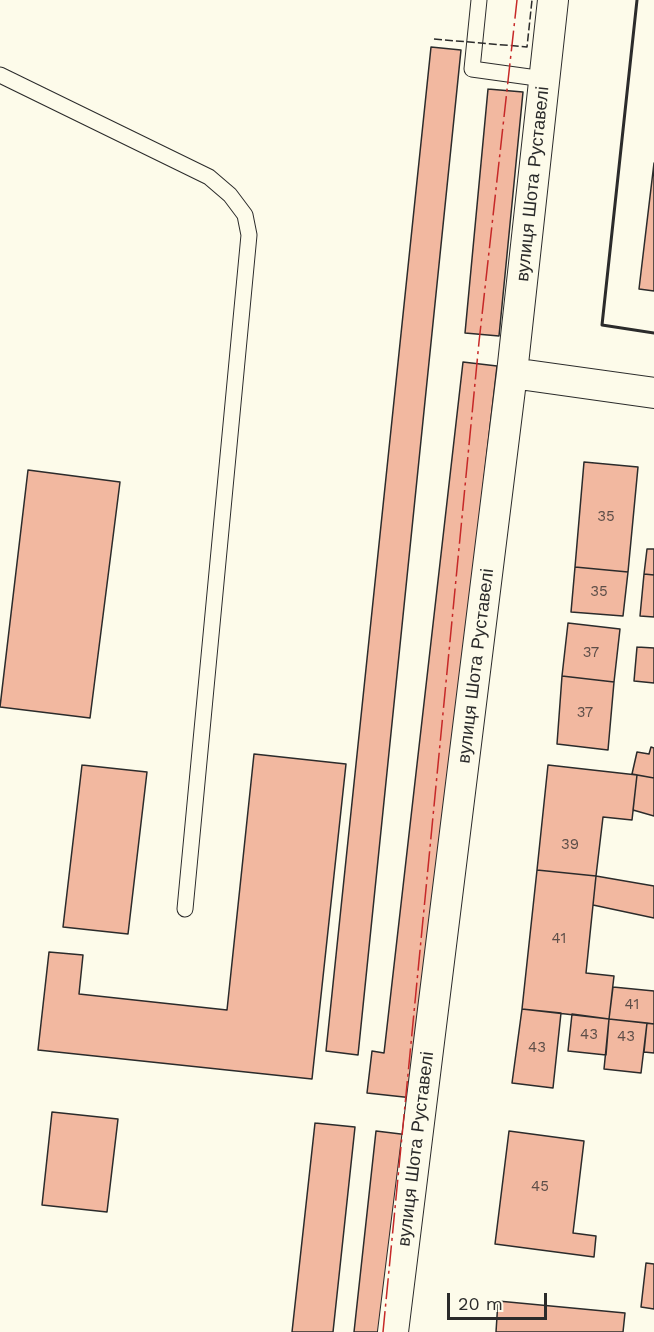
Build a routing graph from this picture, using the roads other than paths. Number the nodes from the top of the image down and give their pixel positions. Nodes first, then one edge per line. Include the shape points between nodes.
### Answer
1 (479, 0) edge
2 (553, 0) edge
3 (0, 75) edge
4 (544, 79) junction
5 (512, 373) junction
6 (654, 393) edge
7 (185, 909) dead end
8 (393, 1332) edge

1 - 4 lane via 472,69
2 - 4 street, вулиця Шота Руставелі
3 - 7 lane via 209,177 245,215 249,235
4 - 5 street, вулиця Шота Руставелі
5 - 6 street
5 - 8 street, вулиця Шота Руставелі

